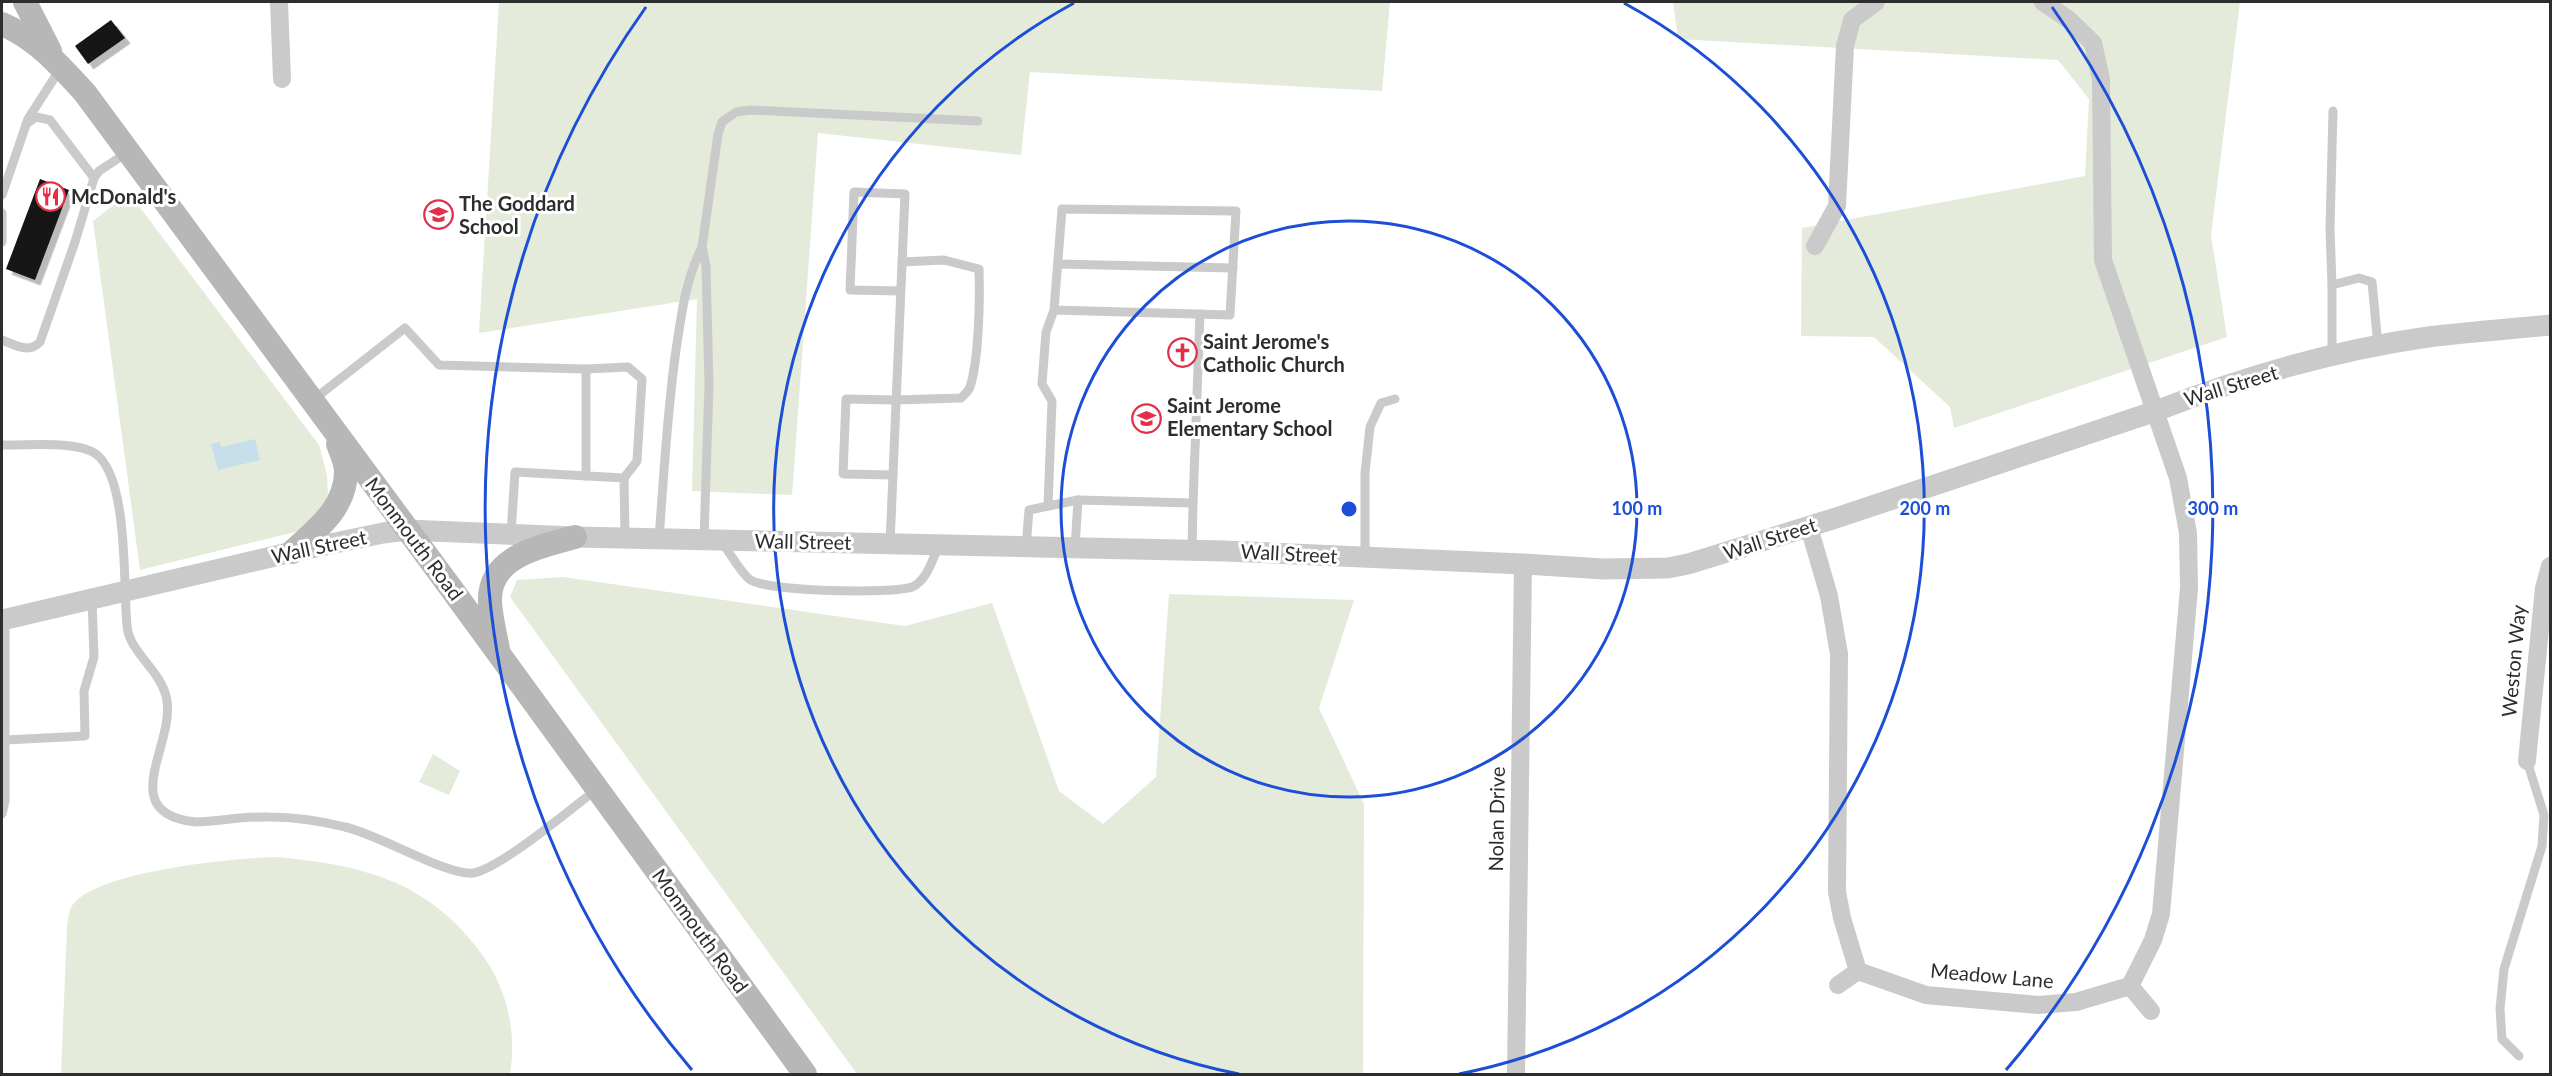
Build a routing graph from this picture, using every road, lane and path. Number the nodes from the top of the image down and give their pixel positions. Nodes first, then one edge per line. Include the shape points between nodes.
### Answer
1 (25, 2) edge
2 (279, 2) edge
3 (1876, 2) edge
4 (2043, 2) edge
5 (2, 24) edge
6 (58, 63) junction
7 (282, 80) dead end
8 (2333, 111) dead end
9 (978, 121) dead end
10 (26, 126) junction
11 (128, 152) junction
12 (94, 177) junction
13 (2, 195) edge
14 (2, 213) edge
15 (2, 221) edge
16 (2, 242) edge
17 (1815, 246) dead end
18 (702, 247) junction
19 (902, 262) junction
20 (1058, 264) junction
21 (1233, 268) junction
22 (2332, 285) junction
23 (901, 291) junction
24 (1054, 310) junction
25 (1200, 314) junction
26 (2550, 325) edge
27 (2, 340) edge
28 (2378, 346) junction
29 (2332, 357) junction
30 (586, 369) junction
31 (1395, 399) dead end
32 (896, 400) junction
33 (312, 401) junction
34 (2156, 411) junction
35 (333, 430) junction
36 (2, 445) edge
37 (893, 475) junction
38 (586, 476) junction
39 (624, 478) junction
40 (1078, 500) junction
41 (1192, 503) junction
42 (1048, 506) junction
43 (1809, 527) junction
44 (407, 530) junction
45 (511, 534) junction
46 (574, 537) junction
47 (625, 538) junction
48 (659, 538) junction
49 (712, 540) junction
50 (890, 544) junction
51 (939, 545) junction
52 (1026, 547) junction
53 (1075, 548) junction
54 (1192, 550) junction
55 (292, 552) junction
56 (1365, 557) junction
57 (1523, 564) junction
58 (2550, 566) edge
59 (126, 591) junction
60 (92, 599) junction
61 (3, 620) edge
62 (499, 654) junction
63 (3, 711) edge
64 (5, 740) junction
65 (2527, 761) joint
66 (597, 789) junction
67 (2, 813) edge
68 (1858, 970) junction
69 (1838, 986) dead end
70 (2130, 987) junction
71 (2151, 1011) dead end
72 (2519, 1056) dead end
73 (805, 1074) edge
74 (1516, 1074) edge

1 - 6 main road
2 - 7 street
3 - 17 street via 1852,20 1845,46 1837,206
4 - 34 street via 2093,43 2101,79 2103,260
5 - 6 main road, Monmouth Road
6 - 10 lane
6 - 11 main road, Monmouth Road
8 - 22 lane
9 - 18 lane via 736,112 720,128
10 - 12 lane via 36,117 50,120
10 - 13 lane
11 - 12 lane
11 - 33 main road, Monmouth Road
12 - 27 lane via 40,342 34,348 24,348
14 - 15 lane
15 - 16 lane
18 - 48 lane via 689,274 681,317 671,387
18 - 49 lane via 706,266
19 - 23 lane
19 - 23 lane via 905,194 855,192 850,290
19 - 32 lane via 944,260 979,269 980,295 969,390 961,398
20 - 21 lane
20 - 21 lane via 1062,209 1236,211
20 - 24 lane
21 - 25 lane via 1230,315
22 - 28 lane via 2358,278 2372,282
22 - 29 lane
23 - 32 lane
24 - 25 lane
24 - 42 lane via 1046,332 1042,384 1052,401
25 - 41 lane
26 - 28 street, Wall Street
28 - 29 street, Wall Street
29 - 34 street, Wall Street via 2201,393
30 - 33 lane via 439,364 405,328
30 - 38 lane
30 - 39 lane via 628,367 642,379 637,461
31 - 56 lane via 1381,403 1370,427 1365,473
32 - 37 lane
32 - 37 lane via 846,399 843,474
33 - 35 main road, Monmouth Road
34 - 43 street, Wall Street
34 - 70 street via 2184,507 2189,588 2161,914
35 - 44 main road, Monmouth Road
35 - 55 main road via 346,470 343,498 325,522
36 - 59 lane via 72,446 101,459 117,495
37 - 50 lane
38 - 39 lane
38 - 45 lane via 515,472
39 - 47 lane
40 - 41 lane
40 - 42 lane
40 - 53 lane
41 - 54 lane
42 - 52 lane via 1029,510
43 - 57 street, Wall Street via 1668,568 1593,569
43 - 68 street via 1829,596 1839,654 1838,892
44 - 45 street, Wall Street
44 - 55 street, Wall Street
44 - 62 main road, Monmouth Road
45 - 46 street, Wall Street
46 - 47 street, Wall Street
46 - 62 main road via 519,555 498,572 491,585 490,602
47 - 48 street, Wall Street
48 - 49 street, Wall Street
49 - 50 street, Wall Street
49 - 51 lane via 757,583 831,591 911,587 923,577
50 - 51 street, Wall Street
51 - 52 street, Wall Street
52 - 53 street, Wall Street
53 - 54 street, Wall Street
54 - 56 street, Wall Street
55 - 59 street, Wall Street
56 - 57 street, Wall Street
57 - 74 street, Nolan Drive
58 - 65 street, Weston Way via 2544,588
59 - 60 street, Wall Street
59 - 66 lane via 128,633 159,678 167,698 167,722 152,782 157,804 174,817 196,822 269,817 323,822 380,838 447,868 469,873 492,865
60 - 61 street, Wall Street
60 - 64 lane via 94,657 84,691 85,736
61 - 63 lane
62 - 66 main road, Monmouth Road
63 - 64 lane
64 - 67 lane
65 - 72 lane via 2544,815 2542,846 2504,969 2500,1009 2502,1039
66 - 73 main road, Monmouth Road
68 - 69 street
68 - 70 street, Meadow Lane via 1926,995 2038,1005 2076,1002
70 - 71 street

